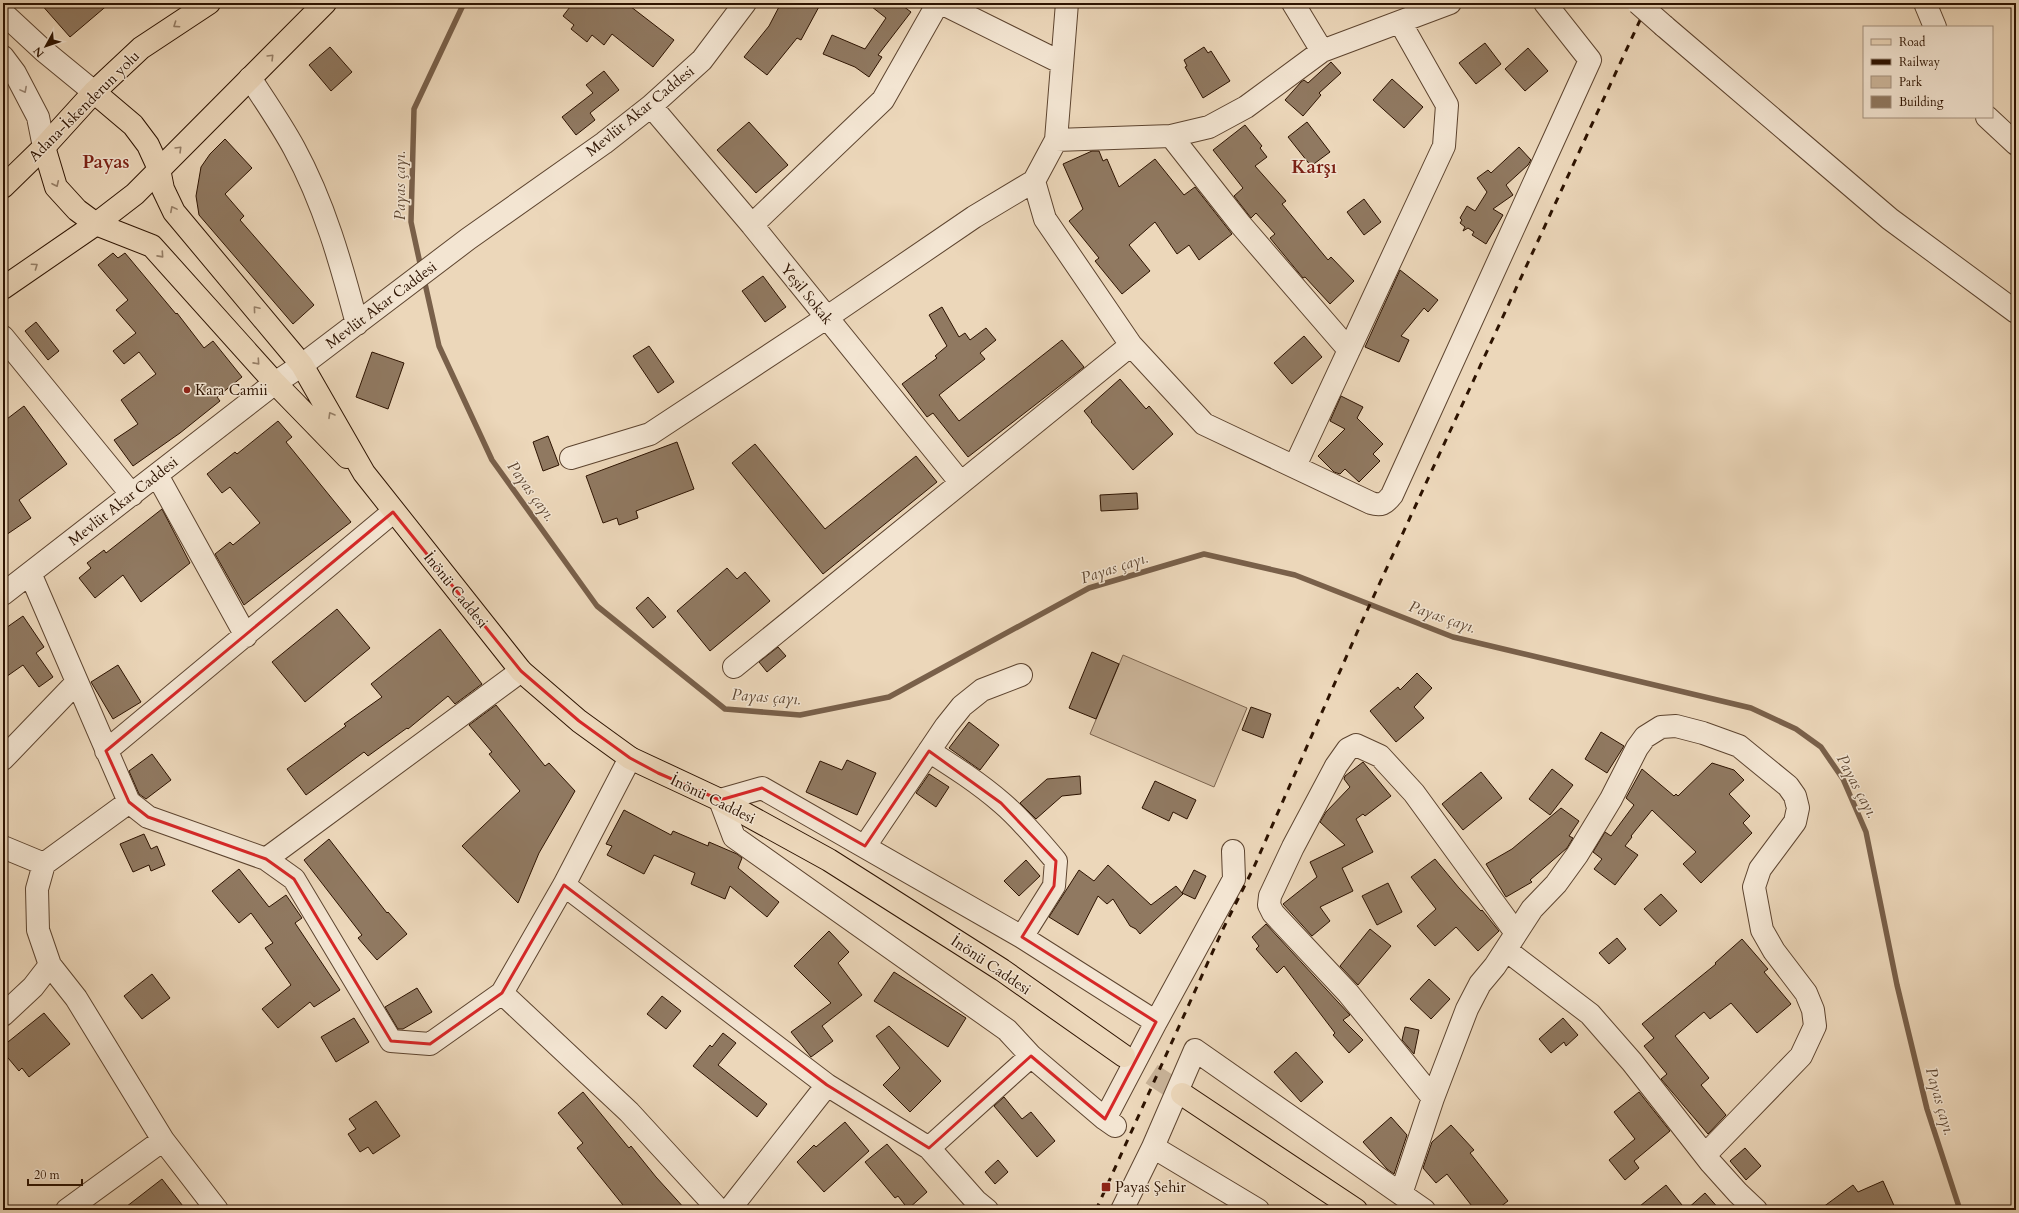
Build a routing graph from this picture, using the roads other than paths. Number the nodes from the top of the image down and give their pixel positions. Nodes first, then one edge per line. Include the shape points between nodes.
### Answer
1 (209, 3) edge
2 (325, 3) edge
3 (745, 3) edge
4 (940, 3) edge
5 (1067, 3) edge
6 (1293, 3) edge
7 (1450, 3) edge
8 (1545, 3) edge
9 (1638, 3) edge
10 (1925, 3) edge
11 (3, 13) edge
12 (1400, 22) junction
13 (1935, 26) edge
14 (1322, 51) junction
15 (3, 57) edge
16 (1062, 63) junction
17 (250, 78) junction
18 (94, 92) junction
19 (651, 106) junction
20 (1988, 118) edge
21 (1171, 136) junction
22 (1056, 140) junction
23 (2016, 144) edge
24 (44, 147) junction
25 (159, 169) junction
26 (1034, 182) junction
27 (3, 187) edge
28 (96, 224) junction
29 (752, 225) junction
30 (3, 288) edge
31 (2016, 312) edge
32 (826, 318) junction
33 (357, 324) junction
34 (3, 337) edge
35 (1131, 345) junction
36 (1349, 350) junction
37 (302, 365) junction
38 (275, 382) junction
39 (571, 458) dead end
40 (1295, 466) junction
41 (364, 473) junction
42 (157, 475) junction
43 (961, 483) junction
44 (132, 495) junction
45 (393, 512) junction
46 (30, 573) junction
47 (3, 594) edge
48 (246, 636) junction
49 (734, 667) dead end
50 (521, 671) junction
51 (1021, 675) dead end
52 (77, 682) junction
53 (106, 751) junction
54 (929, 751) junction
55 (630, 758) junction
56 (3, 759) edge
57 (720, 800) junction
58 (129, 802) junction
59 (865, 846) junction
60 (3, 847) edge
61 (1233, 851) dead end
62 (266, 859) junction
63 (44, 864) junction
64 (564, 885) junction
65 (1022, 937) junction
66 (1511, 941) junction
67 (50, 965) junction
68 (502, 993) junction
69 (3, 1015) edge
70 (1156, 1022) junction
71 (1031, 1056) junction
72 (1124, 1056) tunnel mouth
73 (827, 1085) junction
74 (1182, 1094) tunnel mouth
75 (1433, 1098) junction
76 (163, 1140) junction
77 (1153, 1147) junction
78 (929, 1148) junction
79 (1705, 1155) junction
80 (1401, 1194) junction
81 (67, 1210) edge
82 (217, 1210) edge
83 (719, 1210) edge
84 (729, 1210) edge
85 (987, 1210) edge
86 (1122, 1210) edge
87 (1258, 1210) edge
88 (1356, 1210) edge
89 (1424, 1210) edge
90 (1756, 1210) edge

1 -> 18 main road, Adana-İskenderun yolu via 141,48
17 -> 2 main road
3 - 19 street, Mevlüt Akar Caddesi via 702,60
4 - 16 street
4 - 29 street via 884,100
5 - 16 street
6 - 14 street
7 - 12 street
8 - 40 street via 1590,60 1392,495 1386,503 1371,503
9 - 31 street, bridge via 1890,219
10 - 13 street
11 - 18 street
12 - 14 street
12 - 36 street via 1447,106 1444,146
14 - 21 street via 1246,107 1209,127
15 -> 24 street via 15,73 38,117
16 - 22 street
25 -> 17 main road
17 - 33 street via 294,148 326,219
18 - 24 main road, Adana-İskenderun yolu
18 - 25 main road via 133,125 148,144
19 - 29 street, Yeşil Sokak
19 - 33 street, Mevlüt Akar Caddesi via 591,153 468,239
20 - 23 street
21 - 22 street
21 - 36 street via 1240,225
22 - 26 street
24 - 27 main road, Adana-İskenderun yolu
24 -> 28 main road via 56,187 77,210
25 - 28 main road via 135,194
37 -> 25 main road via 174,212 163,189
26 - 32 street via 974,217
26 - 35 street via 1046,219
30 -> 28 main road
28 -> 38 main road via 152,246
29 - 32 street, Yeşil Sokak
32 - 39 street via 650,434
32 - 43 street, Yeşil Sokak
33 - 37 street, Mevlüt Akar Caddesi
34 - 44 street
35 - 40 street via 1204,424
35 - 43 street
36 - 40 street
37 - 38 street, Mevlüt Akar Caddesi
41 -> 37 main road
38 - 41 main road via 336,448
38 - 42 street, Mevlüt Akar Caddesi
41 - 45 main road, İnönü Caddesi
42 - 44 street, Mevlüt Akar Caddesi
42 - 48 street
43 - 49 street
44 - 46 street, Mevlüt Akar Caddesi
45 - 48 street
45 - 50 main road, İnönü Caddesi
46 - 47 street, Mevlüt Akar Caddesi
46 - 52 street
48 - 53 street
50 - 55 main road, İnönü Caddesi via 579,721
50 - 62 street
51 - 54 street via 994,685 972,698 953,716
52 - 53 street
52 - 56 street
53 - 58 street
54 - 59 street
54 - 65 street via 964,773 1001,803 1034,834 1056,861 1054,886
55 - 57 main road, İnönü Caddesi
55 - 64 street
57 - 59 street via 762,788
57 - 71 street via 734,837 1008,1030
57 - 72 main road, İnönü Caddesi via 835,864 1002,970
58 - 62 street via 148,817
58 - 63 street
59 - 65 street
60 - 63 street
61 - 70 street via 1234,878
62 - 68 street via 294,879 391,1041 430,1044
63 - 67 street via 37,890 38,930
64 - 68 street
64 - 73 street
65 - 70 street
66 - 75 street via 1480,984 1466,1009
66 - 75 street via 1414,793 1380,756 1356,745 1348,749 1336,766 1293,847 1270,896 1269,905 1273,914 1348,993
66 - 79 street via 1590,1014 1632,1062
66 - 79 street via 1532,909 1556,884 1577,855 1611,799 1637,748 1645,737 1661,727 1676,726 1739,746 1788,786 1795,796 1798,808 1795,822 1760,869 1754,887 1762,930 1774,951 1806,994 1813,1010 1815,1026 1801,1056
67 - 69 street via 33,987
67 - 76 street via 76,998
68 - 83 street via 629,1112
70 - 71 street via 1110,1122
71 - 78 street
73 - 78 street
73 - 84 street
74 - 88 main road
75 - 80 street
76 - 81 street
76 - 82 street
77 - 80 street via 1195,1050
77 - 86 street
77 - 87 street
78 - 85 street
79 - 90 street
80 - 89 street

